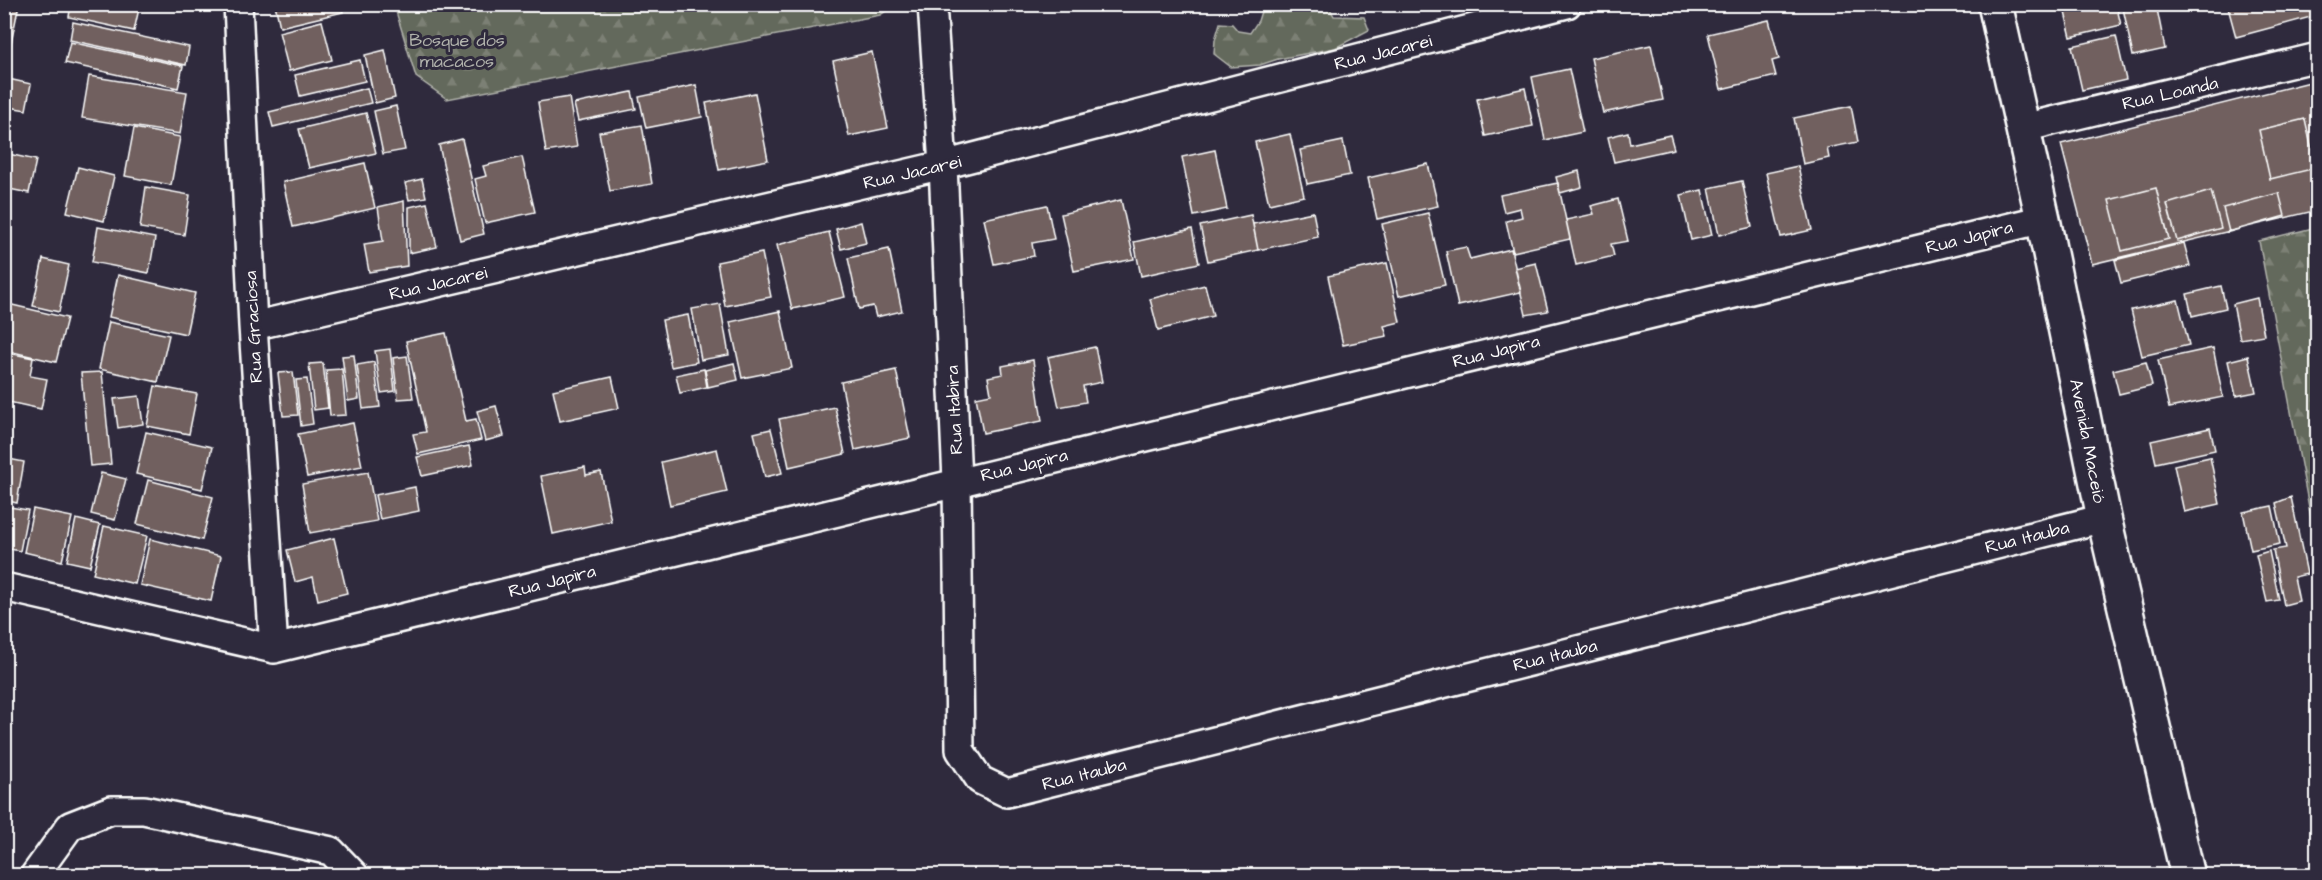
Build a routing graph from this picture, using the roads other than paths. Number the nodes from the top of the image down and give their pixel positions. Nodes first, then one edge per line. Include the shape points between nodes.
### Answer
1 (238, 4) edge
2 (932, 4) edge
3 (1567, 4) edge
4 (1995, 4) edge
5 (2318, 57) edge
6 (2023, 128) junction
7 (943, 165) junction
8 (2043, 219) junction
9 (253, 326) junction
10 (957, 481) junction
11 (2104, 518) junction
12 (4, 587) edge
13 (274, 649) junction
14 (1007, 793) joint
15 (34, 876) edge
16 (355, 876) edge
17 (2188, 876) edge

1 - 9 street, Rua Graciosa
2 - 7 street, Rua Itabira
3 - 7 street, Rua Jacarei
4 - 6 street, Avenida Maceió
5 - 6 street, Rua Loanda
6 - 8 street, Avenida Maceió
7 - 9 street, Rua Jacarei
7 - 10 street, Rua Itabira
8 - 10 street, Rua Japira
8 - 11 street, Avenida Maceió
9 - 13 street, Rua Graciosa
10 - 13 street, Rua Japira
10 - 14 street, Rua Itabira via 960,750 980,780
11 - 14 street, Rua Itauba
11 - 17 street, Avenida Maceió
12 - 13 street, Rua Japira
15 - 16 street via 70,826 111,810 144,810 331,851

